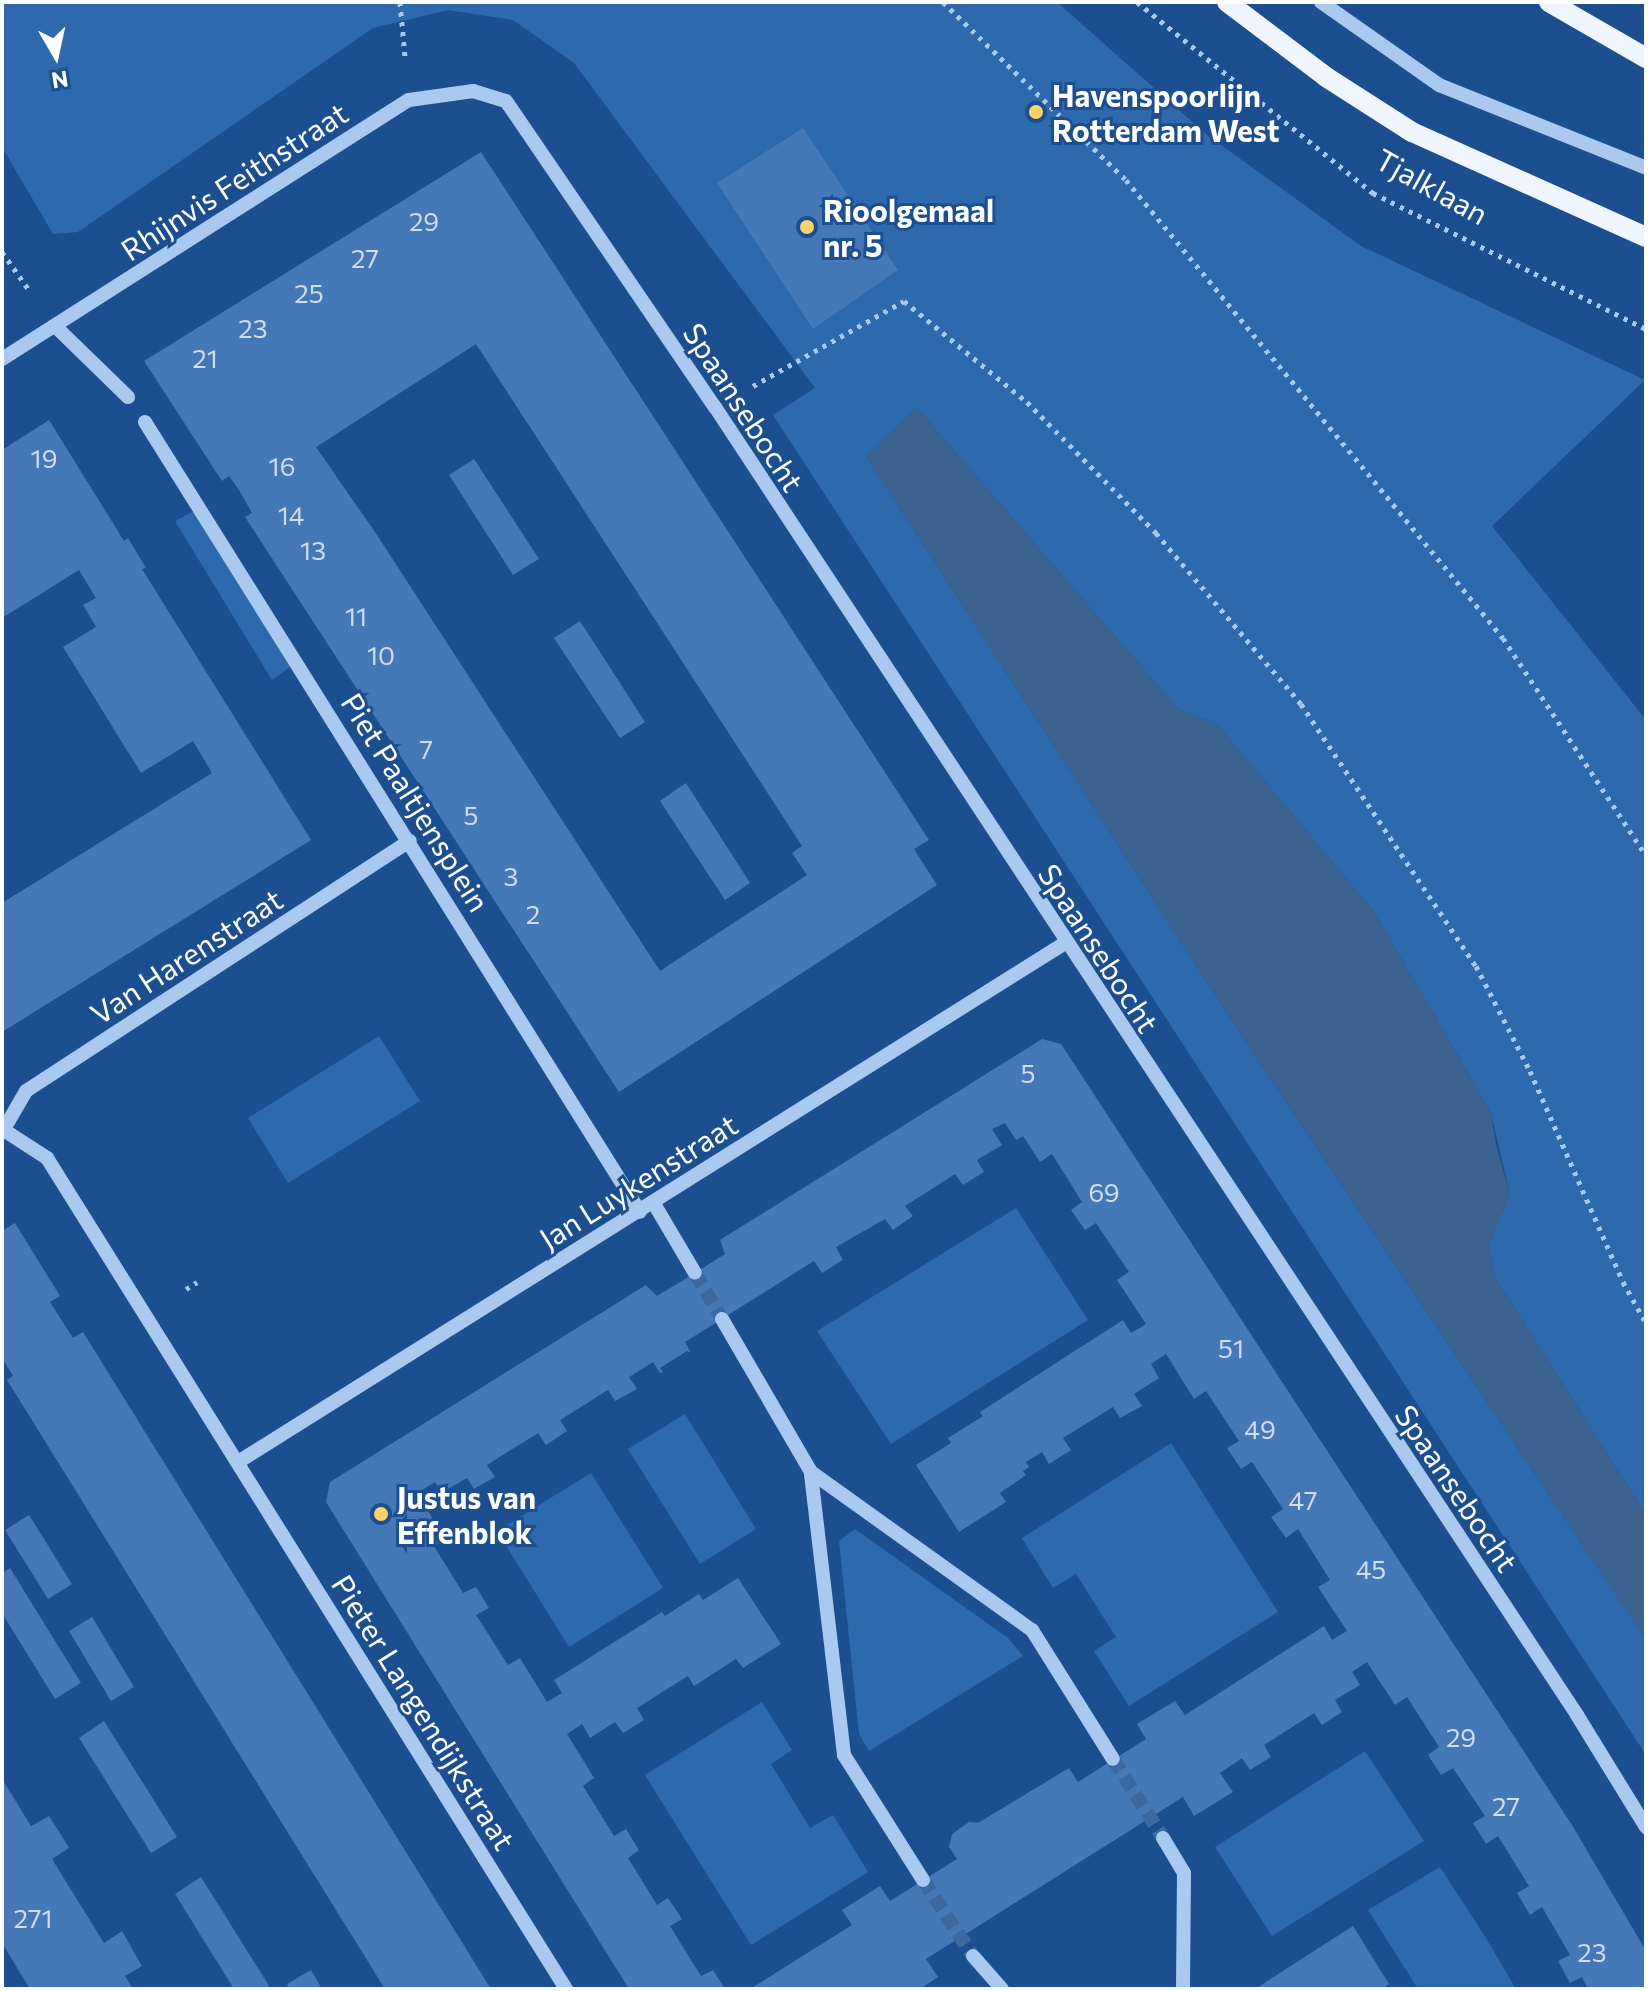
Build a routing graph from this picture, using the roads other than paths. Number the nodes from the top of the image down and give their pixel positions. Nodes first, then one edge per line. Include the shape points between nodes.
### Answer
1 (1227, 2) edge
2 (1321, 2) edge
3 (1549, 2) edge
4 (1646, 58) edge
5 (506, 101) joint
6 (1646, 168) edge
7 (1646, 237) edge
8 (55, 326) junction
9 (2, 359) edge
10 (128, 397) dead end
11 (145, 422) dead end
12 (410, 841) junction
13 (1065, 943) junction
14 (3, 1129) edge
15 (653, 1202) junction
16 (640, 1212) junction
17 (695, 1273) tunnel mouth
18 (722, 1319) tunnel mouth
19 (238, 1462) junction
20 (811, 1472) junction
21 (1113, 1759) tunnel mouth
22 (1646, 1827) edge
23 (1163, 1838) tunnel mouth
24 (923, 1880) tunnel mouth
25 (973, 1956) tunnel mouth
26 (566, 1989) edge
27 (1002, 1989) edge
28 (1183, 1989) edge

1 - 7 main road, Tjalklaan via 1326,77 1412,132
2 - 6 street via 1439,85
3 - 4 main road
5 - 8 street, Rhijnvis Feithstraat via 473,91 409,100
5 - 13 street, Spaansebocht
8 - 9 street, Rhijnvis Feithstraat
8 - 10 street
11 - 12 street, Piet Paaltjensplein
12 - 14 street, Van Harenstraat via 26,1091
12 - 16 street, Piet Paaltjensplein
13 - 15 street, Jan Luykenstraat
13 - 22 street, Spaansebocht
14 - 19 street, Van Harenstraat via 47,1158
15 - 16 street, Jan Luykenstraat
15 - 17 street
16 - 19 street, Jan Luykenstraat
18 - 20 street
19 - 26 street, Pieter Langendijkstraat
20 - 21 street via 1032,1630
20 - 24 street via 844,1755
23 - 28 street via 1184,1873
25 - 27 street

